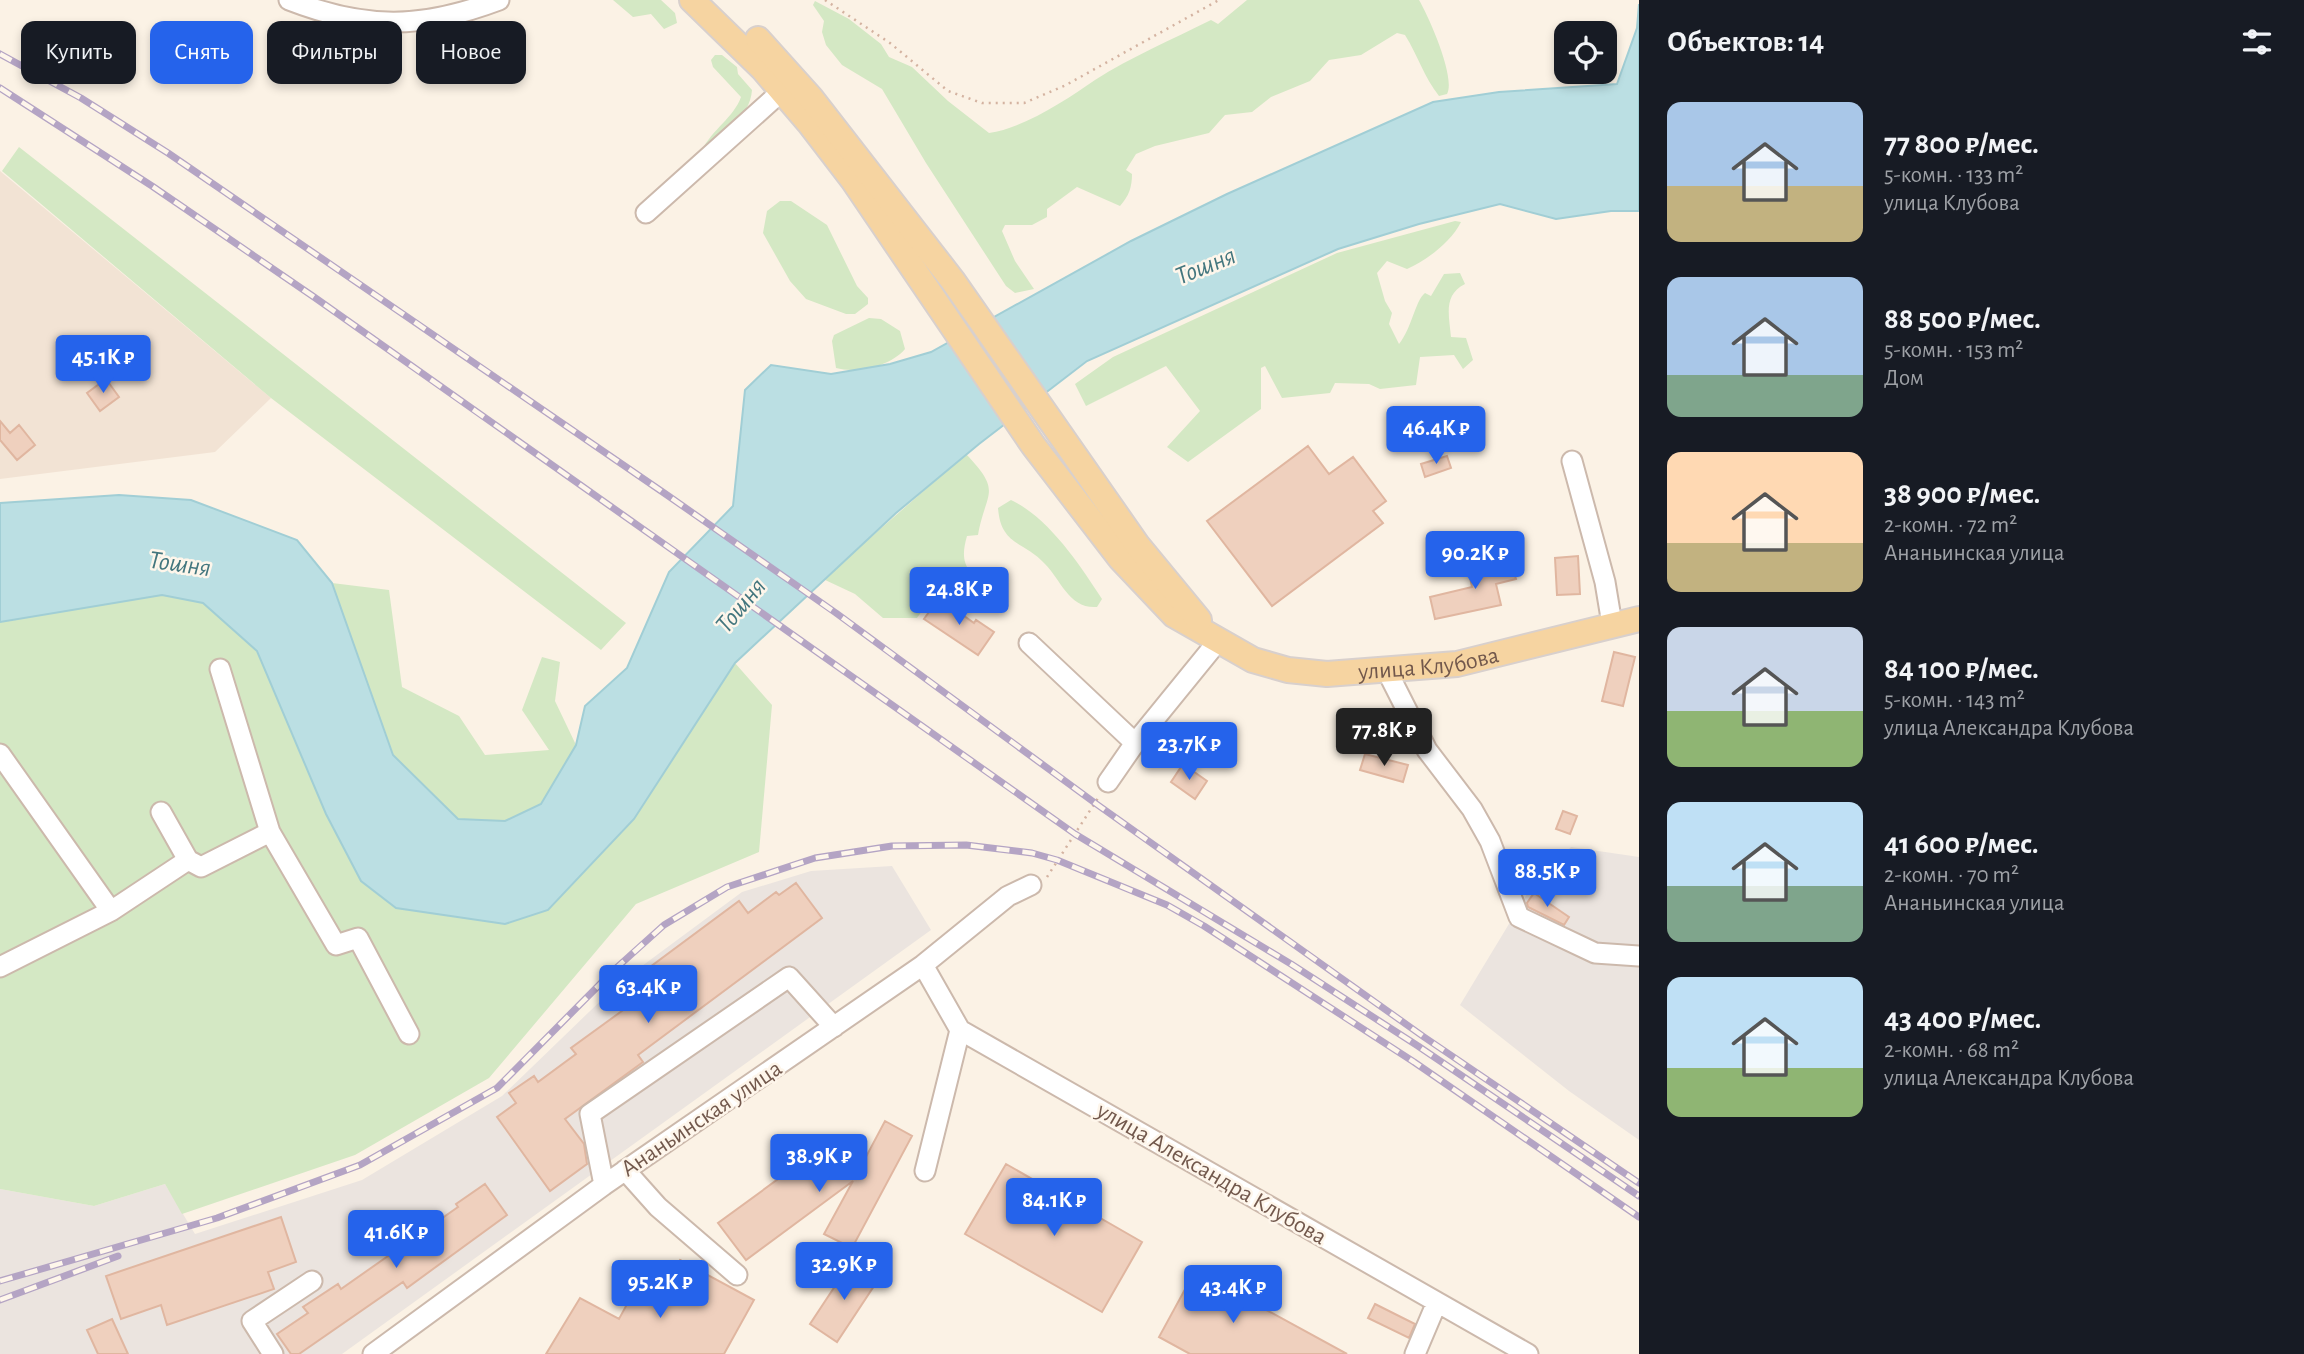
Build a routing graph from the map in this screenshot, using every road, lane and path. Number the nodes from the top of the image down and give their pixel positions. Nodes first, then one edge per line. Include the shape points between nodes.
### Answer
1 (289, 0) edge
2 (499, 0) edge
3 (692, 0) edge
4 (717, 0) edge
5 (825, 0) edge
6 (1219, 0) edge
7 (782, 91) junction
8 (646, 213) dead end
9 (1572, 461) dead end
10 (1639, 619) edge
11 (1612, 624) junction
12 (1218, 642) junction
13 (1030, 643) dead end
14 (220, 669) dead end
15 (1387, 671) junction
16 (1135, 743) junction
17 (0, 754) edge
18 (1108, 782) joint
19 (162, 811) dead end
20 (270, 832) junction
21 (188, 860) junction
22 (1031, 885) joint
23 (111, 911) junction
24 (1639, 956) edge
25 (3, 961) edge
26 (923, 965) junction
27 (834, 1027) junction
28 (960, 1030) junction
29 (410, 1034) dead end
30 (625, 1170) junction
31 (925, 1171) dead end
32 (604, 1185) junction
33 (737, 1275) dead end
34 (313, 1280) dead end
35 (1437, 1302) junction
36 (273, 1354) edge
37 (373, 1354) edge
38 (1415, 1354) edge
39 (1528, 1354) edge

1 - 2 street via 379,24 413,24
3 - 7 main road, улица Клубова
4 - 12 main road via 804,89 953,281 1145,556
5 - 6 path via 890,43 948,91 982,103 1024,103 1066,85
7 - 8 street
7 - 12 main road, улица Клубова via 853,180 1033,444 1147,590 1174,615
9 - 11 street
10 - 11 main road, улица Клубова
11 - 15 main road, улица Клубова via 1491,657
12 - 15 main road, улица Клубова via 1253,660 1288,670 1327,674
12 - 16 street
13 - 16 street
14 - 20 street
15 - 24 street via 1427,750 1490,841 1519,917 1595,953
16 - 18 street
17 - 23 street
18 - 22 path via 1053,871
19 - 21 street
20 - 21 street via 201,867
20 - 29 street via 336,945 358,937
21 - 23 street
22 - 26 street, Ананьинская улица via 1008,896
23 - 25 street
26 - 27 street, Ананьинская улица
26 - 28 street
27 - 30 street, Ананьинская улица
27 - 32 street via 789,977 590,1114
28 - 31 street
28 - 35 street, улица Александра Клубова
30 - 32 street, Ананьинская улица
30 - 33 street via 658,1207
32 - 37 street, Ананьинская улица
34 - 36 street via 252,1321
35 - 38 street
35 - 39 street, улица Александра Клубова

